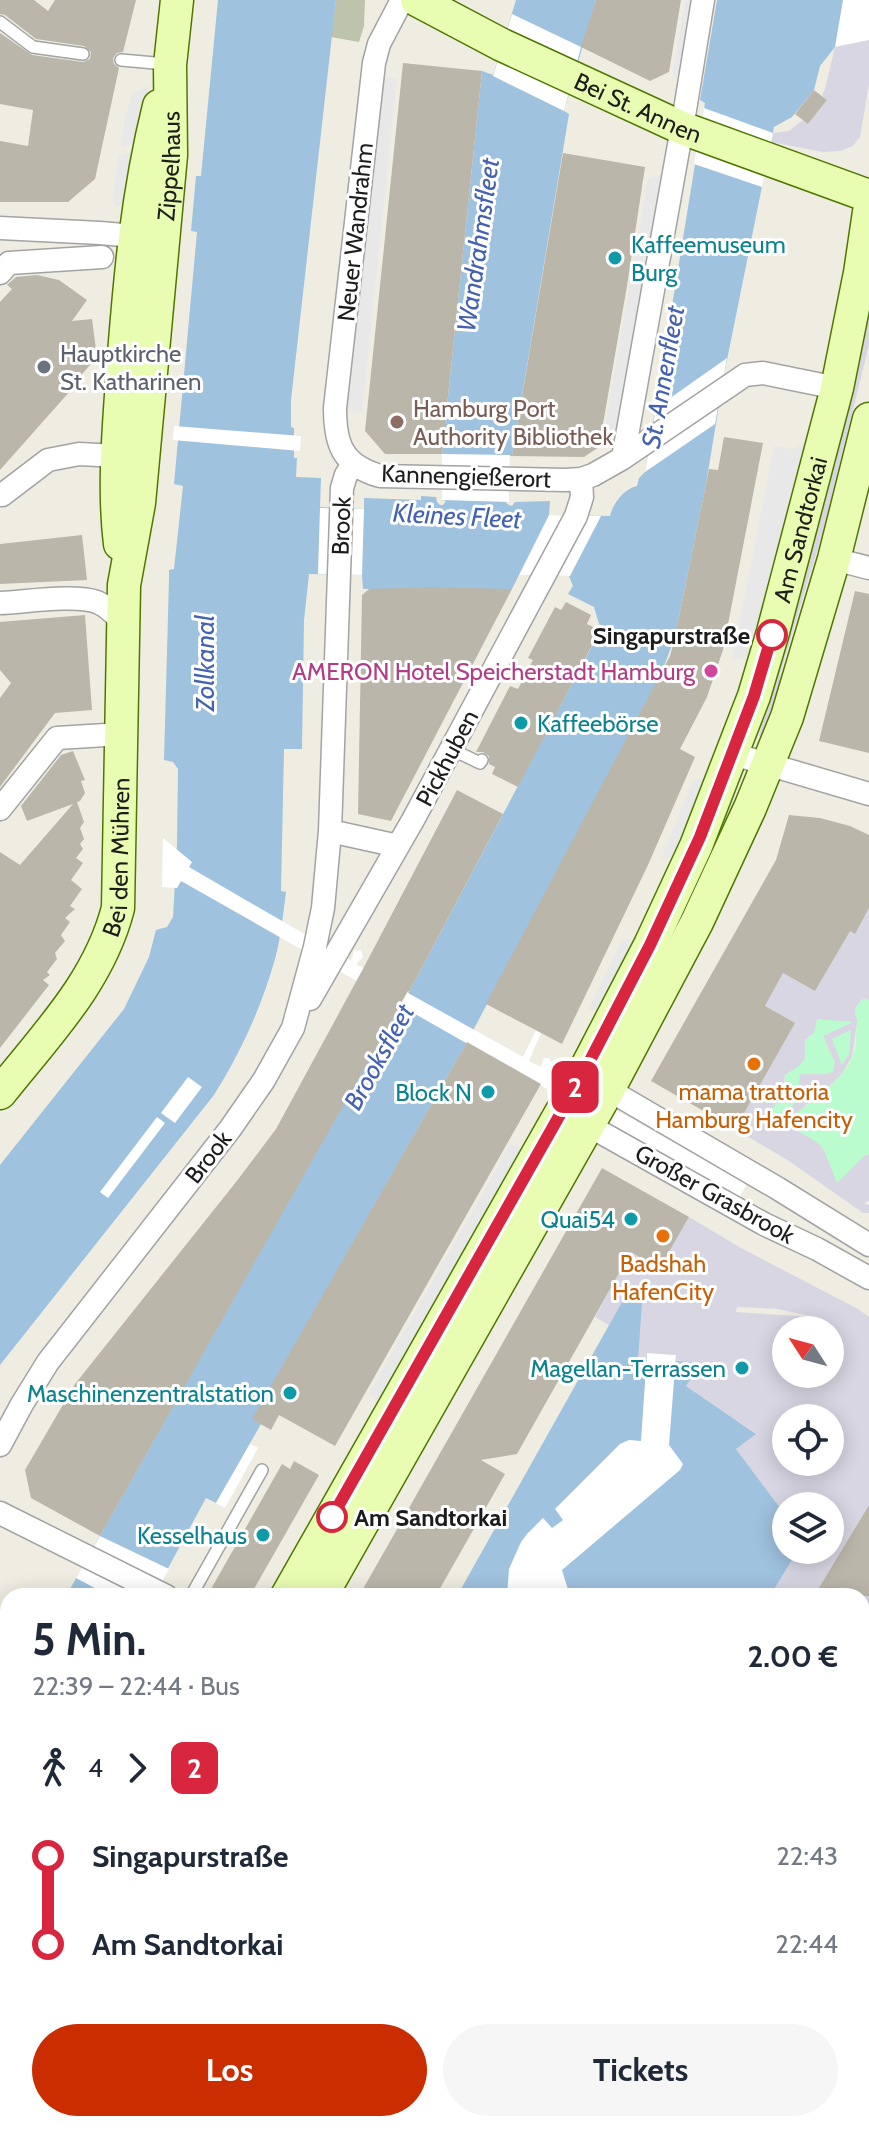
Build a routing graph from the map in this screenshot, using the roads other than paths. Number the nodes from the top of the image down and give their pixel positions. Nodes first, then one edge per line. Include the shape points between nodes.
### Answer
1 (177, 0) edge
2 (415, 0) edge
3 (703, 0) edge
4 (0, 22) edge
5 (83, 54) dead end
6 (121, 60) dead end
7 (170, 65) junction
8 (691, 132) junction
9 (869, 196) edge
10 (869, 212) edge
11 (0, 228) edge
12 (134, 236) junction
13 (102, 257) dead end
14 (3, 261) edge
15 (160, 266) junction
16 (837, 388) junction
17 (869, 419) edge
18 (118, 456) junction
19 (623, 458) junction
20 (353, 464) junction
21 (581, 479) junction
22 (2, 495) edge
23 (834, 559) junction
24 (869, 568) edge
25 (124, 585) junction
26 (0, 603) edge
27 (122, 622) junction
28 (122, 734) junction
29 (451, 749) junction
30 (733, 754) junction
31 (482, 760) dead end
32 (768, 764) junction
33 (869, 794) edge
34 (0, 809) edge
35 (330, 831) junction
36 (398, 846) junction
37 (293, 1028) junction
38 (596, 1082) junction
39 (0, 1093) edge
40 (575, 1118) junction
41 (869, 1245) edge
42 (869, 1278) edge
43 (0, 1445) edge
44 (262, 1470) dead end
45 (0, 1513) edge
46 (149, 1588) edge
47 (196, 1588) edge
48 (292, 1588) edge
49 (325, 1588) edge

1 - 7 main road, Zippelhaus
2 - 8 main road, Bei St. Annen
2 - 20 street, Neuer Wandrahm via 379,44 374,63 336,401 337,436
3 - 8 street
4 - 5 lane via 33,47
6 - 7 lane
7 - 12 main road, Zippelhaus
7 - 15 main road, Zippelhaus via 171,155
8 - 9 main road, Bei St. Annen
8 - 19 street
10 - 16 main road, Am Sandtorkai
11 - 12 street
12 - 15 street via 152,247
12 - 18 main road, Zippelhaus
13 - 14 street
15 - 25 main road, Zippelhaus via 139,503
16 - 19 street via 757,373 738,379
16 - 30 main road, Am Sandtorkai via 773,632
17 - 23 main road, Am Sandtorkai
18 - 22 street via 79,454 48,460
18 - 25 main road, Zippelhaus via 116,510
19 - 21 street
20 - 21 street, Kannengießerort via 380,476
20 - 35 street, Brook via 341,508
21 - 29 street, Pickhuben via 576,516
23 - 24 street
23 - 32 main road, Am Sandtorkai
25 - 27 main road, Bei den Mühren
26 - 27 street via 79,599 96,602
27 - 28 main road, Bei den Mühren
28 - 34 street via 57,738
28 - 39 main road, Bei den Mühren via 120,889 113,928 75,1000
29 - 31 lane
29 - 36 street, Pickhuben
30 - 32 street
30 - 38 main road, Am Sandtorkai
32 - 33 street
32 - 38 main road, Am Sandtorkai via 678,960
35 - 36 street
35 - 37 street, Brook via 323,908
36 - 37 street, Pickhuben
37 - 43 street, Brook via 239,1117 48,1362
38 - 40 main road, Am Sandtorkai
38 - 41 street, Großer Grasbrook
40 - 42 street, Großer Grasbrook
40 - 48 main road, Am Sandtorkai
40 - 49 main road, Am Sandtorkai
44 - 47 lane
45 - 46 street

